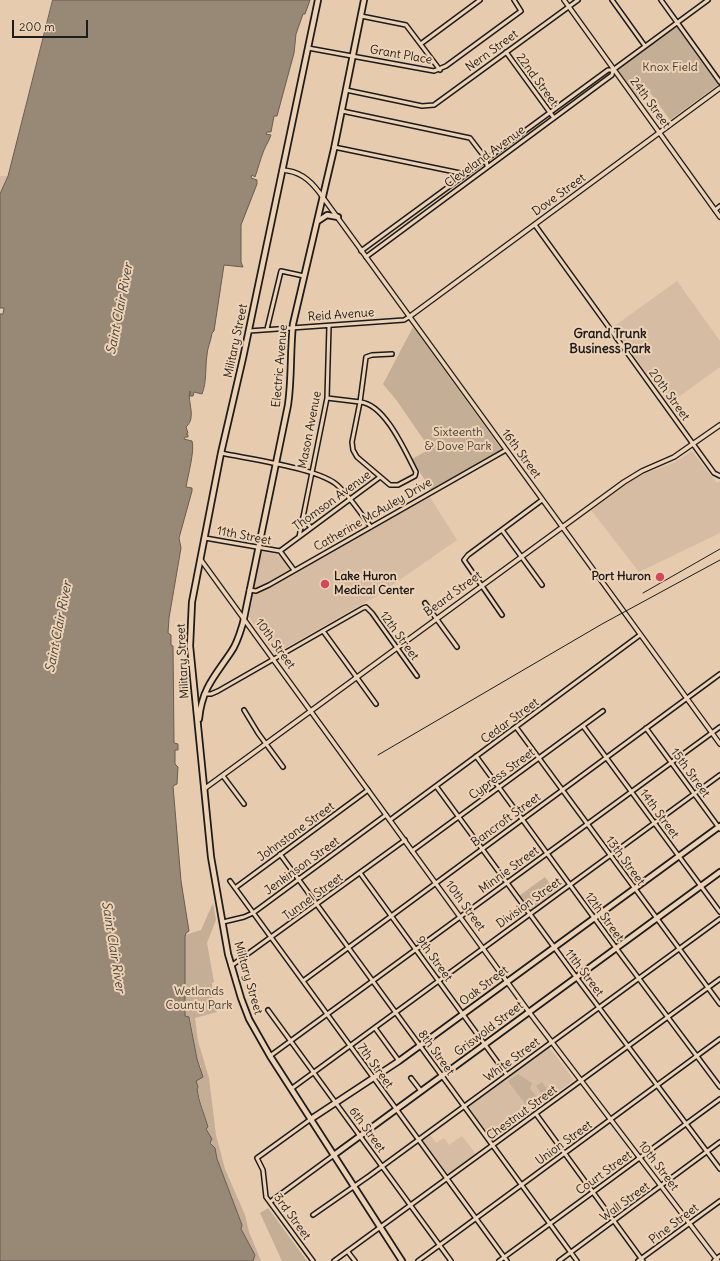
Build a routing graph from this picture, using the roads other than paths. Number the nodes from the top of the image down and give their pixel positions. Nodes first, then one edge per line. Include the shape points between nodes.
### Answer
1 (318, 0) edge
2 (364, 0) edge
3 (480, 0) edge
4 (514, 0) edge
5 (564, 0) edge
6 (578, 0) edge
7 (612, 0) edge
8 (661, 0) edge
9 (708, 0) edge
10 (568, 7) junction
11 (361, 16) junction
12 (677, 22) junction
13 (422, 43) junction
14 (645, 46) junction
15 (308, 48) junction
16 (506, 52) junction
17 (353, 56) junction
18 (440, 70) junction
19 (613, 70) junction
20 (720, 82) edge
21 (720, 88) edge
22 (346, 90) junction
23 (342, 111) junction
24 (550, 112) junction
25 (554, 118) junction
26 (659, 133) junction
27 (334, 147) junction
28 (486, 159) junction
29 (487, 166) junction
30 (282, 170) junction
31 (465, 174) junction
32 (323, 198) junction
33 (720, 206) edge
34 (715, 210) junction
35 (338, 217) junction
36 (720, 217) edge
37 (317, 222) junction
38 (535, 225) junction
39 (361, 251) junction
40 (366, 257) junction
41 (304, 276) junction
42 (409, 317) junction
43 (330, 326) junction
44 (293, 328) junction
45 (267, 329) junction
46 (249, 331) junction
47 (392, 354) dead end
48 (327, 398) junction
49 (360, 402) junction
50 (720, 425) edge
51 (694, 444) junction
52 (506, 450) junction
53 (222, 453) junction
54 (275, 465) junction
55 (311, 473) junction
56 (720, 476) edge
57 (380, 477) junction
58 (350, 499) junction
59 (542, 500) junction
60 (302, 517) junction
61 (562, 527) junction
62 (311, 528) junction
63 (371, 528) junction
64 (502, 530) junction
65 (299, 537) junction
66 (205, 538) junction
67 (258, 548) junction
68 (280, 551) junction
69 (521, 557) junction
70 (200, 560) junction
71 (294, 570) junction
72 (542, 585) dead end
73 (481, 586) junction
74 (249, 590) junction
75 (425, 603) dead end
76 (502, 615) dead end
77 (244, 618) junction
78 (436, 618) junction
79 (324, 631) junction
80 (640, 635) junction
81 (457, 647) dead end
82 (397, 648) junction
83 (274, 659) junction
84 (417, 676) dead end
85 (719, 676) edge
86 (357, 677) junction
87 (194, 690) junction
88 (203, 696) junction
89 (687, 699) junction
90 (376, 704) dead end
91 (244, 710) dead end
92 (311, 711) junction
93 (603, 711) dead end
94 (198, 726) junction
95 (583, 726) junction
96 (516, 727) junction
97 (720, 727) edge
98 (646, 728) junction
99 (712, 733) junction
100 (266, 744) junction
101 (720, 744) edge
102 (476, 756) junction
103 (539, 758) junction
104 (606, 758) junction
105 (672, 763) junction
106 (283, 767) dead end
107 (720, 775) edge
108 (223, 776) junction
109 (436, 786) junction
110 (499, 787) junction
111 (204, 789) junction
112 (368, 790) junction
113 (562, 790) junction
114 (632, 792) junction
115 (694, 794) junction
116 (244, 804) dead end
117 (386, 816) junction
118 (459, 816) junction
119 (522, 819) junction
120 (390, 820) junction
121 (654, 823) junction
122 (587, 824) junction
123 (719, 827) edge
124 (404, 840) junction
125 (482, 848) junction
126 (412, 851) junction
127 (280, 854) junction
128 (547, 854) junction
129 (610, 856) junction
130 (678, 856) junction
131 (720, 872) edge
132 (360, 873) junction
133 (299, 880) junction
134 (230, 881) dead end
135 (436, 883) junction
136 (507, 883) junction
137 (570, 885) junction
138 (700, 886) junction
139 (235, 888) junction
140 (634, 889) junction
141 (317, 905) junction
142 (720, 912) edge
143 (253, 913) junction
144 (530, 914) junction
145 (391, 916) junction
146 (461, 917) junction
147 (594, 918) junction
148 (656, 919) junction
149 (720, 919) edge
150 (223, 922) junction
151 (271, 938) junction
152 (554, 947) junction
153 (348, 948) junction
154 (484, 948) junction
155 (616, 948) junction
156 (678, 949) junction
157 (416, 950) junction
158 (231, 966) junction
159 (576, 977) junction
160 (638, 978) junction
161 (720, 979) edge
162 (303, 981) junction
163 (439, 981) junction
164 (373, 982) junction
165 (507, 982) junction
166 (708, 988) junction
167 (720, 1004) edge
168 (599, 1008) junction
169 (268, 1010) dead end
170 (529, 1012) junction
171 (396, 1013) junction
172 (463, 1014) junction
173 (327, 1015) junction
174 (668, 1017) junction
175 (376, 1028) junction
176 (720, 1039) edge
177 (291, 1042) junction
178 (552, 1042) junction
179 (485, 1044) junction
180 (420, 1046) junction
181 (628, 1046) junction
182 (350, 1047) junction
183 (270, 1056) junction
184 (697, 1056) junction
185 (399, 1061) junction
186 (314, 1073) junction
187 (507, 1075) junction
188 (442, 1076) junction
189 (374, 1078) junction
190 (411, 1078) dead end
191 (581, 1080) junction
192 (657, 1086) junction
193 (720, 1087) edge
194 (292, 1089) junction
195 (421, 1091) junction
196 (720, 1098) edge
197 (336, 1103) junction
198 (464, 1107) junction
199 (396, 1110) junction
200 (536, 1114) junction
201 (311, 1119) junction
202 (611, 1120) junction
203 (686, 1124) junction
204 (360, 1136) junction
205 (419, 1140) junction
206 (720, 1142) edge
207 (493, 1146) junction
208 (707, 1152) junction
209 (565, 1154) junction
210 (334, 1155) junction
211 (257, 1158) joint
212 (640, 1158) junction
213 (382, 1167) junction
214 (720, 1169) edge
215 (447, 1179) junction
216 (522, 1185) junction
217 (661, 1186) junction
218 (354, 1187) junction
219 (593, 1192) junction
220 (720, 1201) edge
221 (270, 1202) junction
222 (411, 1206) junction
223 (313, 1215) dead end
224 (476, 1219) junction
225 (614, 1221) junction
226 (689, 1223) junction
227 (550, 1224) junction
228 (381, 1228) junction
229 (440, 1245) junction
230 (348, 1252) junction
231 (571, 1252) junction
232 (504, 1257) junction
233 (717, 1259) edge
234 (641, 1260) edge
235 (313, 1261) edge
236 (334, 1261) edge
237 (355, 1261) edge
238 (402, 1261) edge
239 (418, 1261) edge
240 (451, 1261) edge
241 (499, 1261) edge
242 (507, 1261) edge
243 (559, 1261) edge
244 (577, 1261) edge

1 - 15 main road, Military Street
2 - 11 main road, Electric Avenue
3 - 13 street
4 - 18 street, Grant Place via 521,10
5 - 10 street, 24th Street
6 - 10 street, Nern Street
7 - 14 street
8 - 12 street
9 - 12 street, Cleveland Avenue
10 - 16 street, Nern Street
10 - 19 street, 24th Street
11 - 13 street via 406,25
11 - 17 main road, Electric Avenue
12 - 14 street, Cleveland Avenue
12 - 20 street
13 - 18 street
14 - 19 street, Cleveland Avenue
15 - 17 street, Grant Place
15 - 30 main road, Military Street
16 - 22 street, Nern Street via 438,103 425,106
16 - 24 street, 22nd Street
17 - 18 street, Grant Place via 431,71
17 - 22 main road, Electric Avenue
19 - 24 street, Cleveland Avenue via 608,70
19 - 25 street, Cleveland Avenue via 612,75
19 - 26 street, 24th Street
21 - 26 street, Dove Street
22 - 23 main road, Electric Avenue
23 - 27 main road, Electric Avenue
23 - 28 street via 470,138
24 - 25 street, 22nd Street
24 - 28 street, Cleveland Avenue
25 - 29 street, Cleveland Avenue
26 - 34 street, 24th Street
26 - 38 street, Dove Street
27 - 31 street
27 - 32 main road, Electric Avenue
28 - 29 street
28 - 31 street, Cleveland Avenue
29 - 40 street, Cleveland Avenue
30 - 32 street, 16th Street via 306,177
30 - 46 main road, Military Street
31 - 39 street, Cleveland Avenue
32 - 35 street, 16th Street
32 - 37 main road, Electric Avenue
33 - 34 street
34 - 36 street, 24th Street
35 - 37 main road via 327,215
35 - 39 street, 16th Street
37 - 41 main road, Electric Avenue
38 - 42 street, Dove Street
38 - 51 street, 20th Street
39 - 40 street, 16th Street
40 - 42 street, 16th Street
41 - 44 main road, Electric Avenue
41 - 45 street via 281,271
42 - 43 street, Reid Avenue via 404,320
42 - 52 street, 16th Street
43 - 44 street, Reid Avenue
43 - 48 street, Mason Avenue
44 - 45 street, Reid Avenue
44 - 54 main road, Electric Avenue via 290,348 290,392
45 - 46 street, Reid Avenue
46 - 53 main road, Military Street
47 - 49 street via 366,357
48 - 49 street
48 - 55 street, Mason Avenue
49 - 57 street via 352,450
49 - 57 street, Thomson Avenue via 373,405 383,414 416,474 394,486 387,484
50 - 51 street, Beard Street
51 - 56 street, 20th Street via 714,473
51 - 61 street, Beard Street via 674,457 635,474
52 - 59 street, 16th Street
52 - 63 street, Catherine McAuley Drive
53 - 54 street
53 - 66 main road, Military Street
54 - 55 street
54 - 67 main road, Electric Avenue
55 - 58 street via 331,480
55 - 60 street, Mason Avenue
57 - 58 street, Thomson Avenue
58 - 62 street, Thomson Avenue
58 - 63 street
59 - 61 street, 16th Street
59 - 64 street
60 - 62 street
60 - 65 street, Mason Avenue
61 - 69 street, Beard Street
61 - 80 street, 16th Street
62 - 65 street, Thomson Avenue
63 - 71 street, Catherine McAuley Drive
64 - 69 street
64 - 73 street via 465,558 464,562
65 - 68 street, Thomson Avenue
66 - 67 street, 11th Street
66 - 70 main road, Military Street
67 - 68 street, 11th Street
67 - 74 main road, Electric Avenue
68 - 71 street, 11th Street
69 - 72 street
69 - 73 street, Beard Street
70 - 77 street, 10th Street
70 - 87 main road, Military Street via 190,623
71 - 74 street, Catherine McAuley Drive via 256,591
73 - 76 street
73 - 78 street, Beard Street
74 - 77 main road, Electric Avenue
75 - 78 street
77 - 83 street, 10th Street
77 - 88 main road, Electric Avenue via 235,645 210,680
78 - 81 street
78 - 82 street, Beard Street
79 - 82 street, 12th Street via 366,607
79 - 83 street
79 - 86 street
80 - 89 street, 16th Street
80 - 96 street, Cedar Street
82 - 84 street, 12th Street
82 - 86 street, Beard Street
83 - 88 street via 214,693
83 - 92 street, 10th Street
85 - 89 street, Bancroft Street
86 - 90 street
86 - 92 street, Beard Street
87 - 88 main road via 196,694
87 - 94 main road, Military Street
88 - 94 main road, Electric Avenue
89 - 98 street, Bancroft Street
89 - 99 street, 16th Street
91 - 100 street
92 - 100 street, Beard Street
92 - 112 street, 10th Street
93 - 95 street, Cypress Street
94 - 111 main road, Military Street
95 - 103 street, Cypress Street
95 - 104 street, 14th Street
96 - 102 street, Cedar Street
96 - 103 street, 13th Street
97 - 99 street, Minnie Street
98 - 104 street, Bancroft Street
98 - 105 street, 15th Street
99 - 101 street, 16th Street
99 - 105 street, Minnie Street
100 - 106 street
100 - 108 street, Beard Street
102 - 109 street, Cedar Street
102 - 110 street, 12th Street
103 - 110 street, Cypress Street
103 - 113 street, 13th Street
104 - 113 street, Bancroft Street
104 - 114 street, 14th Street
105 - 114 street, Minnie Street
105 - 115 street, 15th Street
107 - 115 street, Division Street
108 - 111 street, Beard Street
108 - 116 street
109 - 118 street, 11th Street
109 - 120 street, Cedar Street
110 - 118 street, Cypress Street
110 - 119 street, 12th Street
111 - 150 main road, Military Street via 211,857
112 - 117 street, 10th Street
112 - 127 street, Johnstone Street
113 - 119 street, Bancroft Street
113 - 122 street, 13th Street
114 - 121 street, 14th Street
114 - 122 street, Minnie Street
115 - 121 street, Division Street
115 - 123 street, 15th Street
117 - 120 street, 10th Street
117 - 133 street, Jenkinson Street
118 - 125 street, 11th Street
118 - 126 street, Cypress Street
119 - 125 street, Bancroft Street
119 - 128 street, 12th Street
120 - 124 street, 10th Street
121 - 129 street, Division Street
121 - 130 street, 14th Street
122 - 128 street, Minnie Street
122 - 129 street, 13th Street
123 - 130 main road, Oak Street
124 - 126 street, 10th Street
124 - 132 street, Tunnel Street
125 - 135 street, Bancroft Street
125 - 136 street, 11th Street
126 - 135 street, 10th Street
127 - 133 street, 8th Street
127 - 139 street, Johnstone Street
128 - 136 street, Minnie Street
128 - 137 street, 12th Street
129 - 137 street, Division Street
129 - 140 street, 13th Street
130 - 138 street, 14th Street
130 - 140 main road, Oak Street
131 - 138 main road, Griswold Street
132 - 141 street, Tunnel Street
132 - 145 street, 9th Street
133 - 141 street, 8th Street
133 - 143 street, Jenkinson Street
134 - 139 street, 7th Street
135 - 145 street, Bancroft Street
135 - 146 street, 10th Street
136 - 144 street, 11th Street
136 - 146 street, Minnie Street
137 - 144 street, Division Street
137 - 147 street, 12th Street
138 - 142 street, 14th Street
138 - 148 main road, Griswold Street
139 - 143 street, 7th Street
140 - 147 main road, Oak Street
140 - 148 street, 13th Street
141 - 151 street, Tunnel Street
141 - 153 street, 8th Street
143 - 150 street, Jenkinson Street
143 - 151 street, 7th Street
144 - 152 street, 11th Street
144 - 154 street, Division Street
145 - 153 street, Bancroft Street
145 - 157 street, 9th Street
146 - 154 street, 10th Street
146 - 157 street, Minnie Street
147 - 152 main road, Oak Street
147 - 155 street, 12th Street
148 - 155 main road, Griswold Street
148 - 156 street, 13th Street
149 - 156 street, White Street
150 - 158 main road, Military Street
151 - 158 street, Tunnel Street
151 - 162 street, 7th Street
152 - 159 street, 11th Street
152 - 165 main road, Oak Street
153 - 162 street, Bancroft Street
153 - 164 street, 8th Street
154 - 163 street, Division Street
154 - 165 street, 10th Street
155 - 159 main road, Griswold Street
155 - 160 street, 12th Street
156 - 160 street, White Street
156 - 166 street, 13th Street
157 - 163 street, 9th Street
157 - 164 street, Minnie Street
158 - 183 main road, Military Street via 249,1019
159 - 168 street, 11th Street
159 - 170 main road, Griswold Street
160 - 168 street, White Street
160 - 174 street, 12th Street
161 - 166 street, Chestnut Street
162 - 173 street, 7th Street
163 - 171 street, Division Street
163 - 172 street, 9th Street
164 - 171 street, 8th Street
164 - 173 street, Minnie Street
165 - 170 street, 10th Street
165 - 172 main road, Oak Street
166 - 167 street, 13th Street
166 - 174 street, Chestnut Street
168 - 178 street, White Street
168 - 181 street, 11th Street
169 - 177 street, 6th Street
170 - 178 street, 10th Street
170 - 179 main road, Griswold Street
171 - 175 street, Division Street
171 - 180 street, 8th Street
172 - 179 street, 9th Street
172 - 180 main road, Oak Street
173 - 177 street, Minnie Street
173 - 182 street, 7th Street
174 - 181 street, Chestnut Street
174 - 184 street, 12th Street
175 - 182 street, Division Street
175 - 185 street
176 - 184 street, Union Street
177 - 183 street, Minnie Street
177 - 186 street, 6th Street
178 - 187 street, White Street
178 - 191 street, 10th Street
179 - 187 street, 9th Street
179 - 188 main road, Griswold Street
180 - 185 main road, Oak Street
180 - 188 street, 8th Street
181 - 191 street, Chestnut Street
181 - 192 street, 11th Street
182 - 186 street, Division Street
182 - 189 street, 7th Street
183 - 194 main road, Military Street
184 - 192 street, Union Street
184 - 193 street, 12th Street
185 - 189 main road, Oak Street
186 - 194 street, Division Street
186 - 197 street, 6th Street
187 - 198 street, White Street
188 - 195 main road, Griswold Street
188 - 198 street, 8th Street
189 - 197 main road, Oak Street
189 - 199 street, 7th Street
190 - 195 street
191 - 200 street, Chestnut Street
191 - 202 street, 10th Street
192 - 202 street, Union Street
192 - 203 street, 11th Street
194 - 201 main road, Military Street
195 - 199 main road, Griswold Street
196 - 203 street, Court Street
197 - 201 main road, Oak Street
197 - 204 street, 6th Street
198 - 205 street, White Street
198 - 207 street, 8th Street
199 - 204 main road, Griswold Street
199 - 205 street, 7th Street
200 - 207 street, Chestnut Street
200 - 209 street
201 - 210 main road, Military Street
201 - 211 street, Oak Street
202 - 209 street, Union Street
202 - 212 street, 10th Street
203 - 208 street, 11th Street
203 - 212 street, Court Street
204 - 210 main road, Griswold Street
204 - 213 street, 6th Street
205 - 213 street, White Street
205 - 215 street, 7th Street
206 - 208 street, Wall Street
207 - 215 street, Chestnut Street
207 - 216 street, 8th Street
208 - 214 street, 11th Street
208 - 217 street, Wall Street
209 - 216 street, Union Street
209 - 219 street
210 - 218 main road, Military Street
210 - 221 street, Griswold Street
211 - 221 street, 3rd Street via 263,1170 265,1194
212 - 217 street, 10th Street
212 - 219 street, Court Street
213 - 218 street, White Street
213 - 222 street, 6th Street
215 - 222 street, Chestnut Street
215 - 224 street, 7th Street
216 - 224 street, Union Street
216 - 227 street, 8th Street
217 - 225 street, Wall Street
217 - 226 street, 10th Street
218 - 223 street, White Street
218 - 228 main road, Military Street
219 - 225 street
219 - 227 street, Court Street
220 - 226 street, Pine Street
221 - 235 street, 3rd Street
222 - 228 street, Chestnut Street
222 - 229 street, 6th Street
224 - 229 street, Union Street
224 - 232 street, 7th Street
225 - 231 street, Wall Street
225 - 234 street
226 - 233 street, 10th Street
226 - 234 street, Pine Street
227 - 231 street, 8th Street
227 - 232 street, Court Street
228 - 230 street, Chestnut Street
228 - 238 main road, Military Street
229 - 239 street, Union Street
229 - 240 street, 6th Street
230 - 236 street, Chestnut Street
230 - 237 street
231 - 243 street, Wall Street
231 - 244 street, 8th Street
232 - 241 street, Court Street
232 - 242 street, 7th Street

